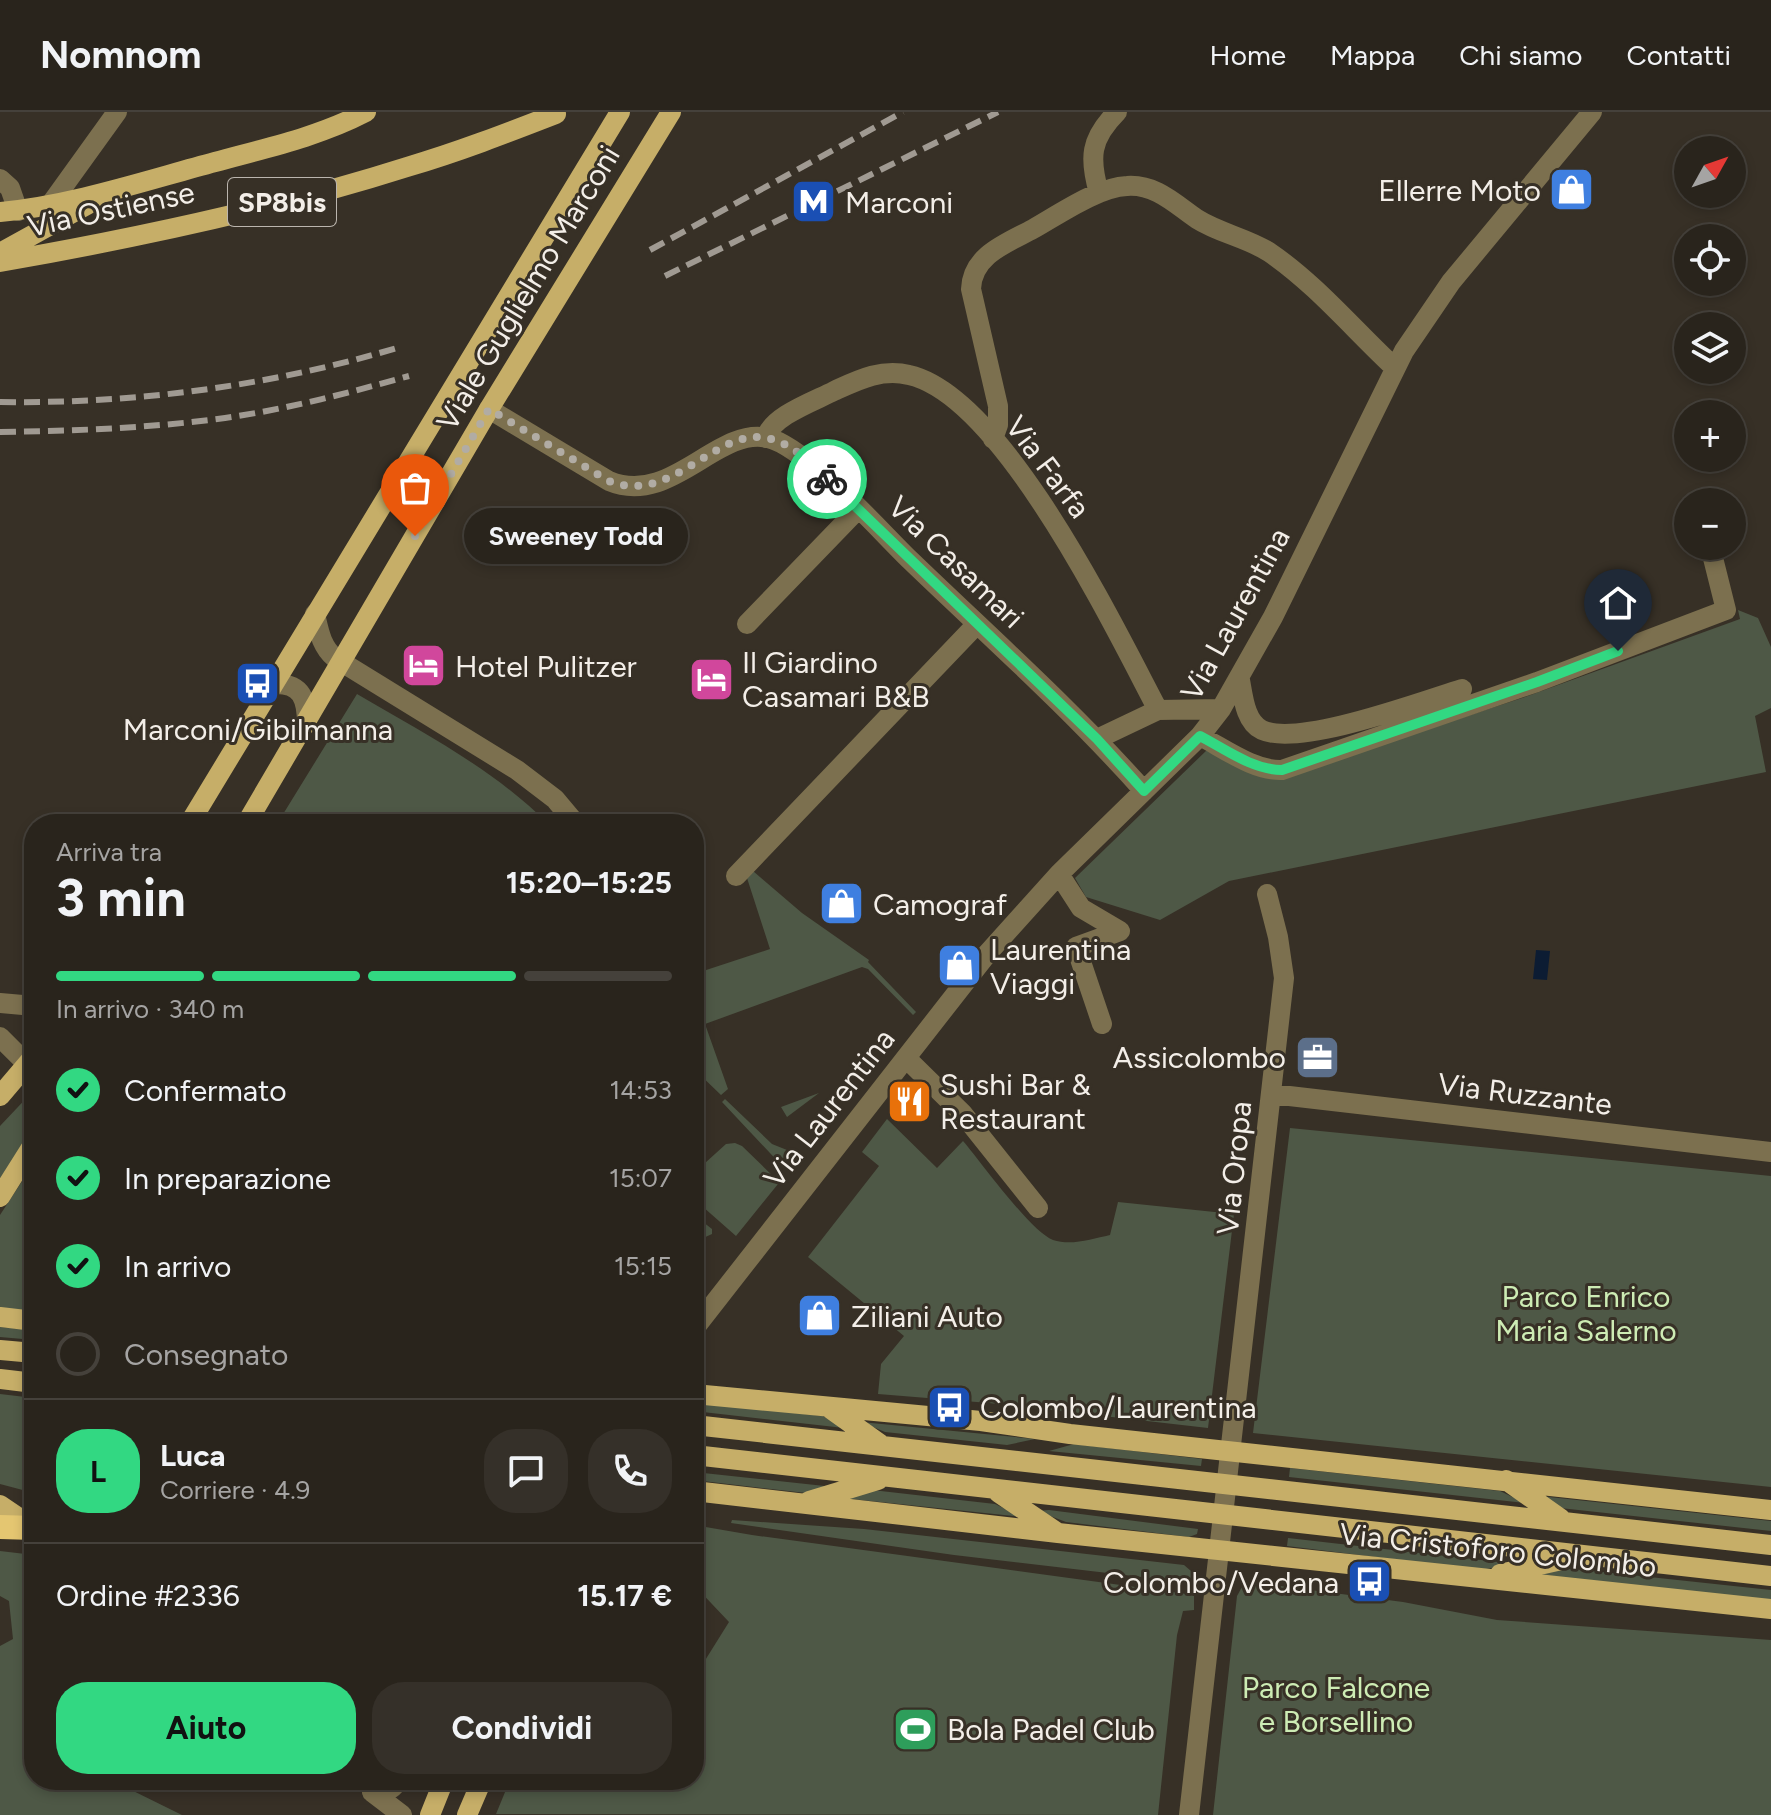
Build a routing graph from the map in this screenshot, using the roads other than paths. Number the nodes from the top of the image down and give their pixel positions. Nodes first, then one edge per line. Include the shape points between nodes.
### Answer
1 (117, 112) edge
2 (366, 112) edge
3 (620, 112) edge
4 (671, 112) edge
5 (1117, 112) edge
6 (1592, 112) edge
7 (556, 114) dead end
8 (0, 179) edge
9 (114, 189) junction
10 (1099, 193) junction
11 (50, 205) junction
12 (9, 212) edge
13 (0, 253) edge
14 (0, 262) edge
15 (1395, 368) junction
16 (489, 409) junction
17 (766, 438) junction
18 (993, 439) junction
19 (858, 509) junction
20 (1714, 560) edge
21 (315, 614) junction
22 (747, 624) dead end
23 (977, 624) junction
24 (342, 662) junction
25 (1240, 680) junction
26 (275, 684) junction
27 (1462, 689) dead end
28 (1221, 709) junction
29 (1158, 710) junction
30 (307, 724) junction
31 (1200, 736) junction
32 (1097, 739) junction
33 (1144, 791) junction
34 (195, 814) edge
35 (252, 814) edge
36 (568, 814) edge
37 (1059, 874) junction
38 (736, 876) dead end
39 (1267, 894) dead end
40 (0, 1003) edge
41 (24, 1005) edge
42 (1102, 1024) dead end
43 (0, 1037) edge
44 (24, 1055) edge
45 (906, 1058) junction
46 (24, 1068) edge
47 (1272, 1094) junction
48 (0, 1096) edge
49 (1771, 1152) edge
50 (24, 1159) edge
51 (0, 1197) edge
52 (1038, 1208) dead end
53 (704, 1311) edge
54 (0, 1317) edge
55 (24, 1320) edge
56 (0, 1350) edge
57 (24, 1352) edge
58 (0, 1379) edge
59 (24, 1382) edge
60 (704, 1395) edge
61 (825, 1405) junction
62 (704, 1426) edge
63 (1070, 1434) junction
64 (883, 1446) junction
65 (1230, 1450) junction
66 (704, 1456) edge
67 (1004, 1459) junction
68 (885, 1477) junction
69 (1506, 1480) junction
70 (1227, 1483) junction
71 (992, 1489) junction
72 (704, 1492) edge
73 (802, 1503) junction
74 (0, 1505) edge
75 (1771, 1510) edge
76 (1224, 1515) junction
77 (24, 1521) edge
78 (1564, 1522) junction
79 (0, 1524) edge
80 (24, 1527) edge
81 (1058, 1533) junction
82 (1771, 1545) edge
83 (1219, 1550) junction
84 (1582, 1555) junction
85 (1771, 1576) edge
86 (1483, 1577) junction
87 (1771, 1609) edge
88 (382, 1790) edge
89 (441, 1790) edge
90 (478, 1790) edge
91 (434, 1813) edge
92 (402, 1815) edge
93 (467, 1815) edge
94 (1189, 1815) edge

1 - 11 street
2 - 9 main road via 291,142
3 - 21 main road, Viale Guglielmo Marconi
4 - 16 main road, Viale Guglielmo Marconi
5 - 10 street via 1094,144
6 - 15 street, Via Laurentina via 1439,297
7 - 14 main road, Via Ostiense / SP8bis via 451,154 304,196
8 - 12 street via 10,188
9 - 11 main road
9 - 13 main road
10 - 15 street via 1128,185 1153,190 1206,224 1256,245 1298,274
10 - 18 street via 988,255 971,277 998,406
11 - 12 main road
15 - 25 street, Via Laurentina
16 - 17 street via 626,487 655,484 744,439
16 - 24 main road, Viale Guglielmo Marconi
17 - 18 street, Via Farfa via 774,422 842,387 876,374 902,373 946,392
17 - 19 street, Via Casamari via 800,454
18 - 29 street, Via Farfa via 1057,526
19 - 22 street
19 - 23 street, Via Casamari
20 - 31 street via 1726,610 1282,770 1258,766
21 - 24 street via 323,643
21 - 26 main road, Viale Guglielmo Marconi
23 - 32 street, Via Casamari
23 - 38 street
24 - 30 main road, Viale Guglielmo Marconi
24 - 36 street via 517,770
25 - 27 street via 1255,724 1287,735 1315,732
25 - 28 street, Via Laurentina
26 - 30 street via 291,686 302,695
26 - 34 main road, Viale Guglielmo Marconi
28 - 29 street
28 - 31 street, Via Laurentina
29 - 32 street
30 - 35 main road, Viale Guglielmo Marconi
31 - 33 street, Via Laurentina
32 - 33 street, Via Casamari
33 - 37 street, Via Laurentina
37 - 42 street via 1081,908 1120,931 1076,947
37 - 45 street, Via Laurentina via 987,954
39 - 47 street, Via Oropa via 1284,978
40 - 41 street
43 - 44 street
45 - 52 street via 963,1114
45 - 53 street, Via Laurentina
46 - 48 main road
47 - 49 street, Via Ruzzante
47 - 65 street, Via Oropa
50 - 51 main road
54 - 55 main road
56 - 57 main road
58 - 59 main road
60 - 61 main road
61 - 63 main road
61 - 64 main road
62 - 64 main road, Via Cristoforo Colombo
63 - 65 main road
63 - 67 main road
64 - 67 main road, Via Cristoforo Colombo
65 - 69 main road
65 - 70 street
66 - 68 main road, Via Cristoforo Colombo
67 - 70 main road, Via Cristoforo Colombo
68 - 71 main road, Via Cristoforo Colombo
68 - 73 main road
69 - 75 main road
69 - 78 main road
70 - 76 street
70 - 78 main road, Via Cristoforo Colombo
71 - 76 main road, Via Cristoforo Colombo
71 - 81 main road
72 - 73 main road, Via Cristoforo Colombo
73 - 81 main road, Via Cristoforo Colombo
74 - 77 main road
76 - 83 street
76 - 84 main road, Via Cristoforo Colombo
78 - 82 main road, Via Cristoforo Colombo
79 - 80 highway
81 - 83 main road, Via Cristoforo Colombo
83 - 86 main road, Via Cristoforo Colombo
83 - 94 street
84 - 85 main road, Via Cristoforo Colombo
84 - 86 main road
86 - 87 main road, Via Cristoforo Colombo
88 - 92 street via 372,1792
89 - 91 main road
90 - 93 main road

